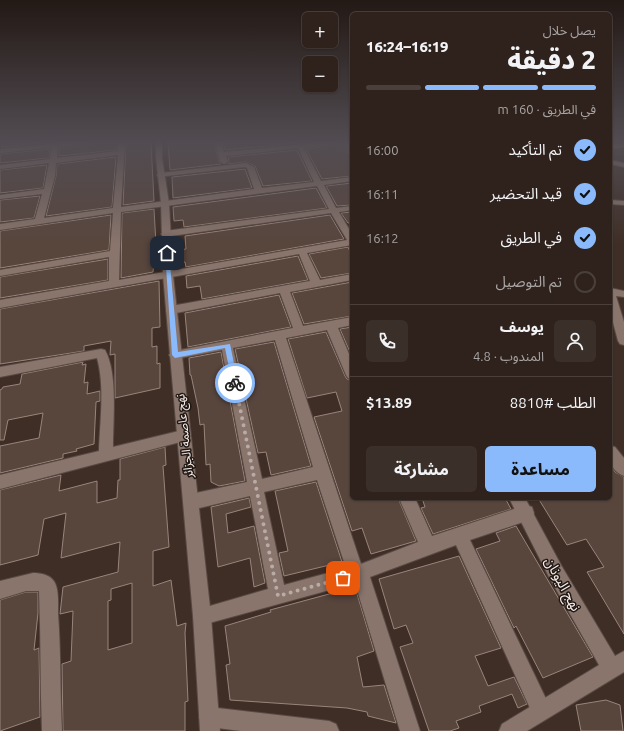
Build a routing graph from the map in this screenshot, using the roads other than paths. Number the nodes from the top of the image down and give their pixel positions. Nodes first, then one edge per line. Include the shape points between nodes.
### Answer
1 (50, 176) edge
2 (119, 176) edge
3 (161, 176) edge
4 (252, 176) edge
5 (316, 176) edge
6 (350, 179) edge
7 (319, 183) junction
8 (47, 191) junction
9 (259, 191) junction
10 (0, 197) edge
11 (612, 202) edge
12 (165, 203) junction
13 (624, 203) edge
14 (350, 208) edge
15 (333, 210) junction
16 (116, 211) junction
17 (38, 221) junction
18 (0, 227) edge
19 (165, 234) junction
20 (350, 239) edge
21 (350, 242) edge
22 (302, 251) junction
23 (114, 253) junction
24 (0, 273) edge
25 (168, 275) junction
26 (350, 277) edge
27 (316, 283) junction
28 (114, 284) junction
29 (284, 289) junction
30 (612, 292) edge
31 (624, 294) edge
32 (612, 299) edge
33 (0, 304) edge
34 (171, 310) junction
35 (350, 321) edge
36 (331, 325) junction
37 (299, 331) junction
38 (279, 334) junction
39 (624, 341) edge
40 (227, 345) junction
41 (175, 355) junction
42 (350, 370) edge
43 (0, 372) edge
44 (183, 436) junction
45 (612, 454) edge
46 (106, 456) junction
47 (624, 469) edge
48 (322, 472) junction
49 (0, 482) edge
50 (256, 487) junction
51 (408, 500) edge
52 (518, 500) edge
53 (191, 502) junction
54 (526, 513) junction
55 (460, 536) junction
56 (428, 546) junction
57 (358, 573) junction
58 (0, 590) edge
59 (278, 596) junction
60 (202, 616) junction
61 (618, 665) edge
62 (541, 710) junction
63 (210, 724) edge
64 (52, 731) edge
65 (329, 731) edge
66 (410, 731) edge
67 (509, 731) edge

1 - 8 street
2 - 16 street
3 - 12 street, نهج عاصمة الجزائر
4 - 9 street
5 - 7 street
6 - 7 street
7 - 9 street
7 - 15 street
8 - 10 street
8 - 17 street
9 - 12 street
11 - 13 street
12 - 16 street
12 - 19 street, نهج عاصمة الجزائر
14 - 15 street
15 - 19 street
15 - 20 street
16 - 17 street
16 - 23 street
17 - 18 street
19 - 25 street, نهج عاصمة الجزائر
21 - 22 street
22 - 25 street
22 - 27 street
23 - 24 street
23 - 28 street
25 - 28 street
25 - 34 street, نهج عاصمة الجزائر
26 - 27 street
27 - 29 street
28 - 33 street
29 - 34 street
29 - 37 street
30 - 31 street
32 - 39 street
34 - 41 street, نهج عاصمة الجزائر
35 - 36 street
36 - 37 street
36 - 42 street
37 - 38 street
38 - 40 street
38 - 48 street
40 - 41 street
40 - 50 street
41 - 44 street, نهج عاصمة الجزائر
43 - 46 street via 101,353 105,360 106,372
44 - 46 street
44 - 53 street, نهج عاصمة الجزائر
45 - 47 street
46 - 49 street
48 - 50 street
48 - 57 street
50 - 53 street
50 - 59 street
51 - 56 street
52 - 54 street, نهج اليونان
53 - 60 street, نهج عاصمة الجزائر
54 - 55 street
54 - 61 street, نهج اليونان via 555,571
55 - 56 street
55 - 62 street
56 - 57 street
57 - 59 street
57 - 66 street
58 - 64 street via 40,580 48,588
59 - 60 street
60 - 63 street, نهج عاصمة الجزائر
61 - 62 street
62 - 67 street
63 - 65 street

